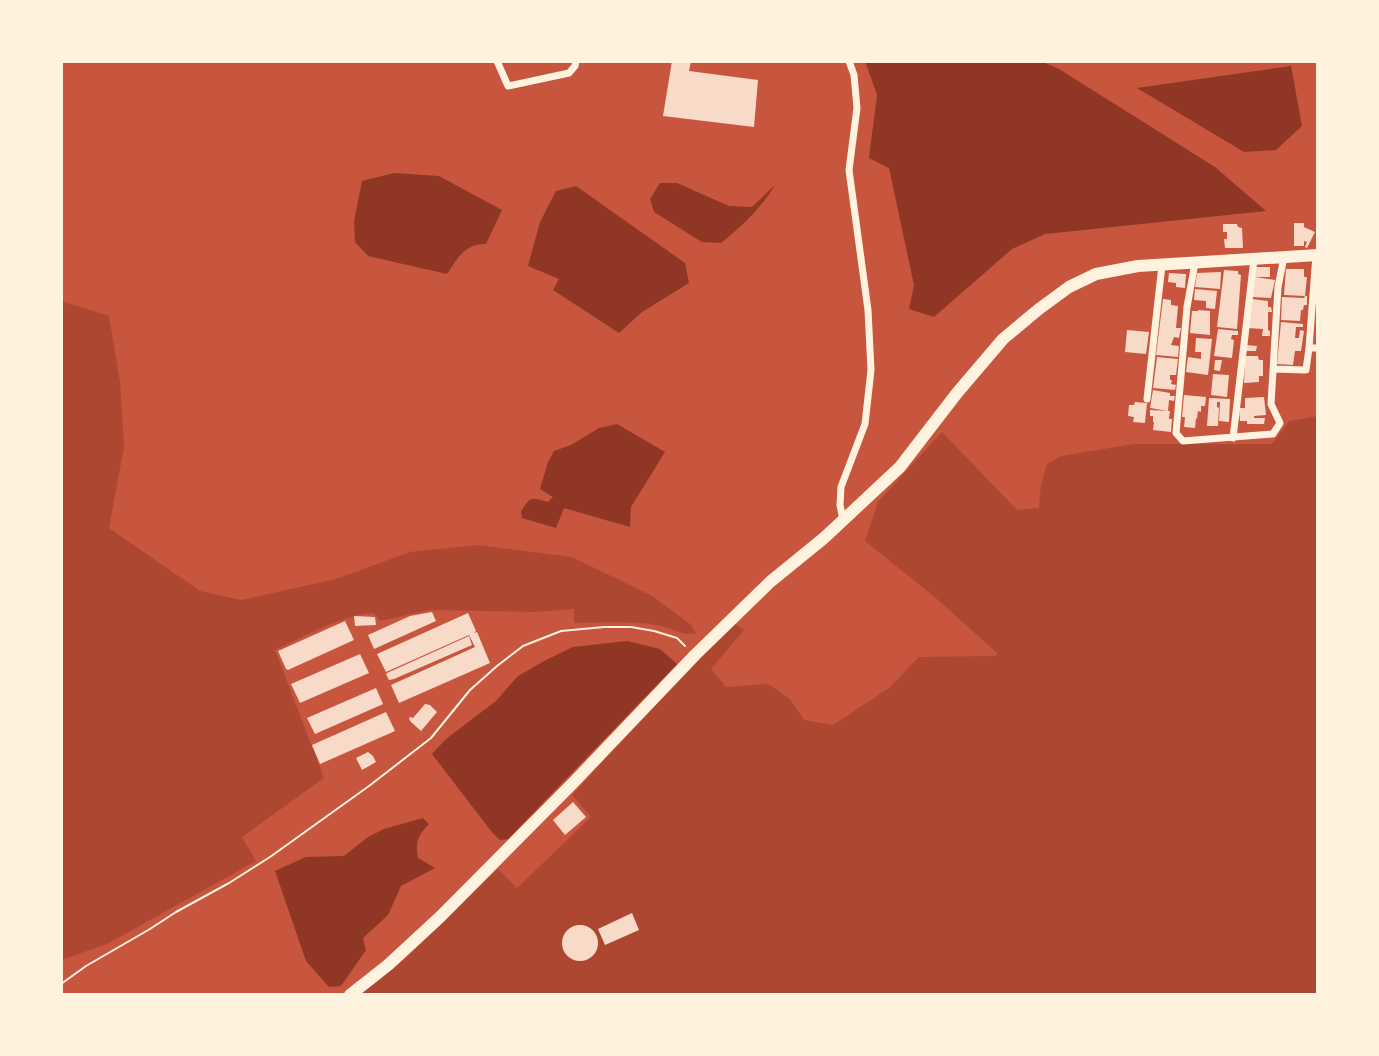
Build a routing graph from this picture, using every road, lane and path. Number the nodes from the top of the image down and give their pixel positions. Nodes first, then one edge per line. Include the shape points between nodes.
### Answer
1 (497, 61) edge
2 (576, 61) edge
3 (849, 61) edge
4 (1317, 255) edge
5 (1284, 257) junction
6 (1254, 259) junction
7 (1195, 262) junction
8 (1162, 265) junction
9 (1313, 348) edge
10 (1273, 369) junction
11 (1147, 399) dead end
12 (1233, 438) junction
13 (843, 520) junction
14 (695, 655) junction
15 (61, 984) edge
16 (349, 995) edge

1 - 2 street via 508,86 569,73
3 - 13 street via 857,108 849,170 868,310 871,370 865,424 841,486
4 - 5 main road
4 - 9 street
5 - 6 main road
5 - 10 street
6 - 7 main road
6 - 12 street
7 - 8 main road
7 - 12 street via 1176,433 1183,441
8 - 11 street
8 - 13 main road via 1096,274 1038,309 1003,339 900,467
9 - 10 street via 1306,370
10 - 12 street via 1271,404 1280,423 1273,434
13 - 14 main road via 769,582
14 - 15 path via 677,638 631,627 561,631 523,646 470,690 431,737 350,800 251,869
14 - 16 main road via 440,917

